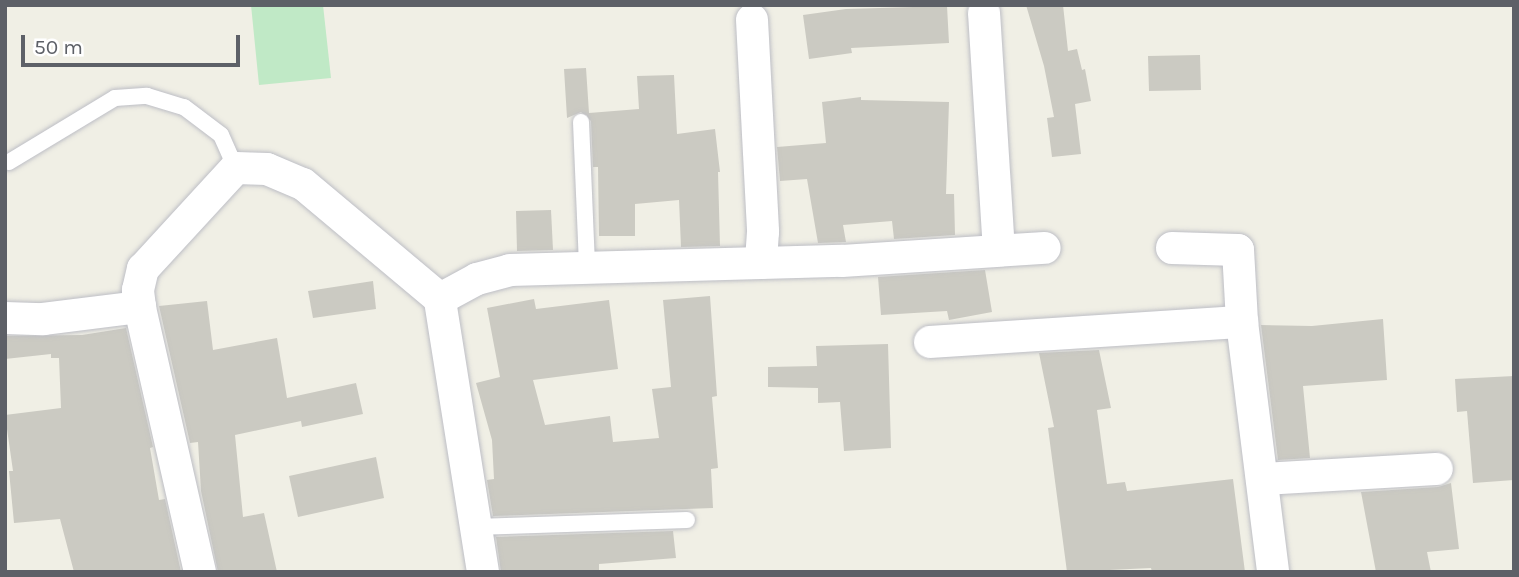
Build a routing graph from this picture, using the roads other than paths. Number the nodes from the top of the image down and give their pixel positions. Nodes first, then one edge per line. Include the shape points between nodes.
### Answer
1 (984, 13) dead end
2 (751, 20) dead end
3 (581, 122) dead end
4 (9, 162) dead end
5 (236, 169) junction
6 (1045, 248) dead end
7 (1172, 248) dead end
8 (999, 250) junction
9 (761, 263) junction
10 (587, 268) junction
11 (440, 299) junction
12 (140, 307) junction
13 (5, 318) edge
14 (1242, 322) junction
15 (930, 341) dead end
16 (1437, 469) dead end
17 (1262, 479) junction
18 (687, 520) dead end
19 (476, 527) junction
20 (200, 572) edge
21 (483, 572) edge
22 (1273, 572) edge

1 - 8 street
2 - 9 street
3 - 10 lane
4 - 5 lane via 115,98 147,96 184,107 221,135
5 - 11 street via 267,169 303,184
5 - 12 street via 144,269 138,290
6 - 8 street
7 - 14 street via 1238,250
8 - 9 street
9 - 10 street
10 - 11 street via 510,270 477,279
11 - 19 street
12 - 13 street via 43,319
12 - 20 street
14 - 15 street
14 - 17 street
16 - 17 street
17 - 22 street
18 - 19 lane
19 - 21 street

